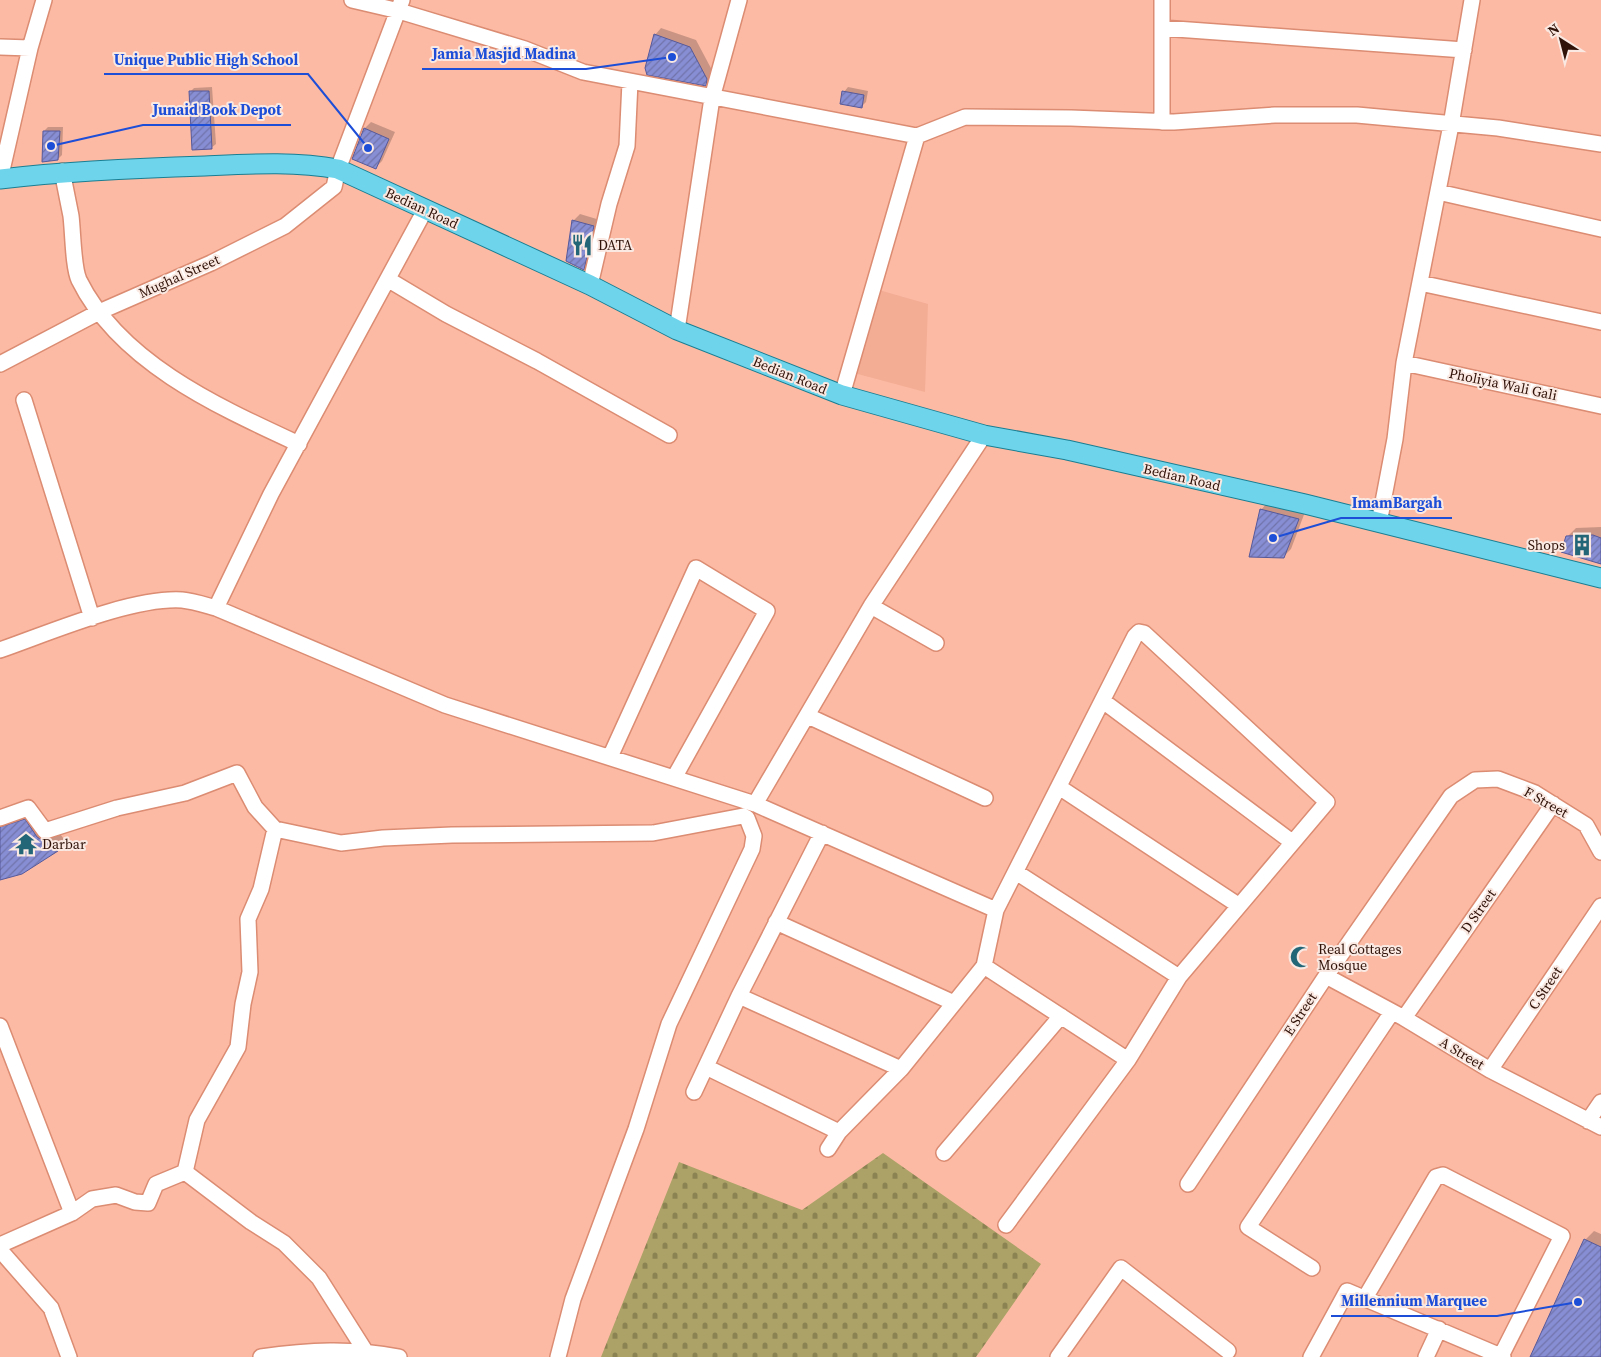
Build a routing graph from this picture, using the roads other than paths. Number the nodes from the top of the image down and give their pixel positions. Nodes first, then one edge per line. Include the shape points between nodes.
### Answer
1 (44, 0) edge
2 (352, 0) edge
3 (739, 0) edge
4 (1162, 0) edge
5 (1472, 0) edge
6 (401, 5) edge
7 (1162, 28) junction
8 (0, 47) edge
9 (30, 48) junction
10 (1464, 50) junction
11 (630, 82) junction
12 (712, 98) junction
13 (1162, 122) junction
14 (1451, 125) junction
15 (917, 136) junction
16 (1601, 144) edge
17 (338, 169) junction
18 (62, 172) junction
19 (0, 179) edge
20 (1438, 192) junction
21 (424, 210) junction
22 (1601, 229) edge
23 (388, 280) junction
24 (1420, 283) junction
25 (590, 285) junction
26 (99, 312) junction
27 (1601, 322) edge
28 (677, 330) junction
29 (1404, 363) junction
30 (0, 364) edge
31 (842, 395) junction
32 (24, 400) dead end
33 (1601, 406) edge
34 (669, 435) dead end
35 (984, 435) junction
36 (299, 444) junction
37 (1379, 523) junction
38 (1601, 578) edge
39 (871, 606) junction
40 (216, 608) junction
41 (92, 618) junction
42 (936, 643) dead end
43 (0, 650) edge
44 (1103, 701) junction
45 (808, 716) junction
46 (610, 757) junction
47 (674, 778) junction
48 (1475, 780) joint
49 (1059, 787) junction
50 (985, 798) dead end
51 (755, 804) junction
52 (1553, 804) junction
53 (0, 818) edge
54 (275, 829) junction
55 (822, 833) junction
56 (1292, 842) junction
57 (1601, 852) edge
58 (1016, 872) junction
59 (1238, 905) junction
60 (1601, 906) edge
61 (996, 910) junction
62 (776, 922) junction
63 (984, 966) junction
64 (1326, 976) junction
65 (1179, 977) junction
66 (739, 996) junction
67 (954, 1003) junction
68 (1398, 1015) junction
69 (1060, 1016) junction
70 (0, 1026) edge
71 (1128, 1060) junction
72 (706, 1067) junction
73 (901, 1069) junction
74 (1490, 1070) junction
75 (694, 1092) dead end
76 (1601, 1102) edge
77 (1594, 1124) edge
78 (839, 1132) junction
79 (828, 1149) dead end
80 (944, 1153) dead end
81 (185, 1172) junction
82 (1188, 1184) dead end
83 (72, 1213) junction
84 (1006, 1225) dead end
85 (0, 1245) edge
86 (0, 1250) edge
87 (1312, 1268) dead end
88 (1365, 1298) junction
89 (1439, 1329) junction
90 (1228, 1351) dead end
91 (366, 1354) edge
92 (1502, 1356) edge
93 (70, 1357) edge
94 (261, 1357) edge
95 (399, 1357) edge
96 (558, 1357) edge
97 (1058, 1357) edge
98 (1311, 1357) edge
99 (1426, 1357) edge

1 - 9 street
2 - 6 street
3 - 12 street
4 - 7 street
5 - 10 street
6 - 11 street via 584,72
6 - 17 street, Mughal Street
7 - 10 street
7 - 13 street
8 - 9 street
9 - 19 street
10 - 14 street
11 - 12 street
11 - 25 street via 627,146
12 - 15 street
12 - 28 street
13 - 14 street via 1275,115 1357,115
13 - 15 street via 965,117
14 - 16 street via 1498,128
14 - 20 street
15 - 31 street
17 - 18 main road, Bedian Road via 266,164
17 - 21 main road, Bedian Road
17 - 26 street, Mughal Street via 334,187 285,226 211,263
18 - 19 main road, Bedian Road
18 - 26 street via 78,278
20 - 22 street
20 - 24 street
21 - 23 street
21 - 25 main road, Bedian Road
23 - 34 street
23 - 36 street
24 - 27 street
24 - 29 street
25 - 28 main road, Bedian Road
26 - 30 street, Mughal Street
26 - 36 street via 139,354 163,373 222,409
28 - 31 main road, Bedian Road
29 - 33 street, Pholiyia Wali Gali
29 - 37 street via 1395,439
31 - 35 main road, Bedian Road
32 - 41 street
35 - 37 main road, Bedian Road via 1067,450
35 - 39 street
36 - 40 street via 270,494
37 - 38 main road, Bedian Road
39 - 42 street
39 - 45 street
40 - 41 street via 182,600 138,605
40 - 46 street via 446,705
41 - 43 street
44 - 49 street
44 - 56 street
44 - 56 street via 1135,636 1139,632 1144,633 1326,799 1326,805
45 - 50 street
45 - 51 street
46 - 47 street
46 - 47 street via 696,568 767,610
47 - 51 street
48 - 52 street, F Street via 1498,779 1535,793
48 - 64 street, E Street via 1451,796
49 - 58 street
49 - 59 street
51 - 55 street
52 - 57 street, F Street via 1586,825
52 - 68 street, D Street
53 - 54 street via 28,808 46,832 117,808 185,793 237,773 255,807
54 - 81 street via 261,889 248,919 250,972 238,1047 197,1120
54 - 96 street via 342,843 452,835 653,833 743,816 750,824 754,836 752,849 668,1024 636,1128 573,1299
55 - 61 street
55 - 62 street
56 - 59 street
58 - 61 street
58 - 65 street
59 - 65 street
60 - 74 street, C Street
61 - 63 street
62 - 66 street
62 - 67 street
63 - 67 street
63 - 69 street
64 - 68 street, A Street
64 - 82 street, E Street
65 - 71 street
66 - 72 street
66 - 73 street
67 - 73 street
68 - 74 street, A Street
68 - 87 street, D Street via 1248,1228
69 - 71 street
69 - 80 street
70 - 83 street
71 - 84 street
72 - 75 street
72 - 78 street
73 - 78 street
74 - 77 street, A Street
76 - 77 street
78 - 79 street
81 - 83 street via 156,1184 148,1203 116,1195 92,1199
81 - 91 street via 284,1243 319,1278
83 - 85 street
86 - 93 street via 51,1308
88 - 89 street
88 - 92 street via 1436,1177 1443,1174 1562,1236
88 - 98 street via 1347,1291
89 - 92 street
89 - 99 street
90 - 97 street via 1121,1268
91 - 94 street via 294,1352
91 - 95 street

